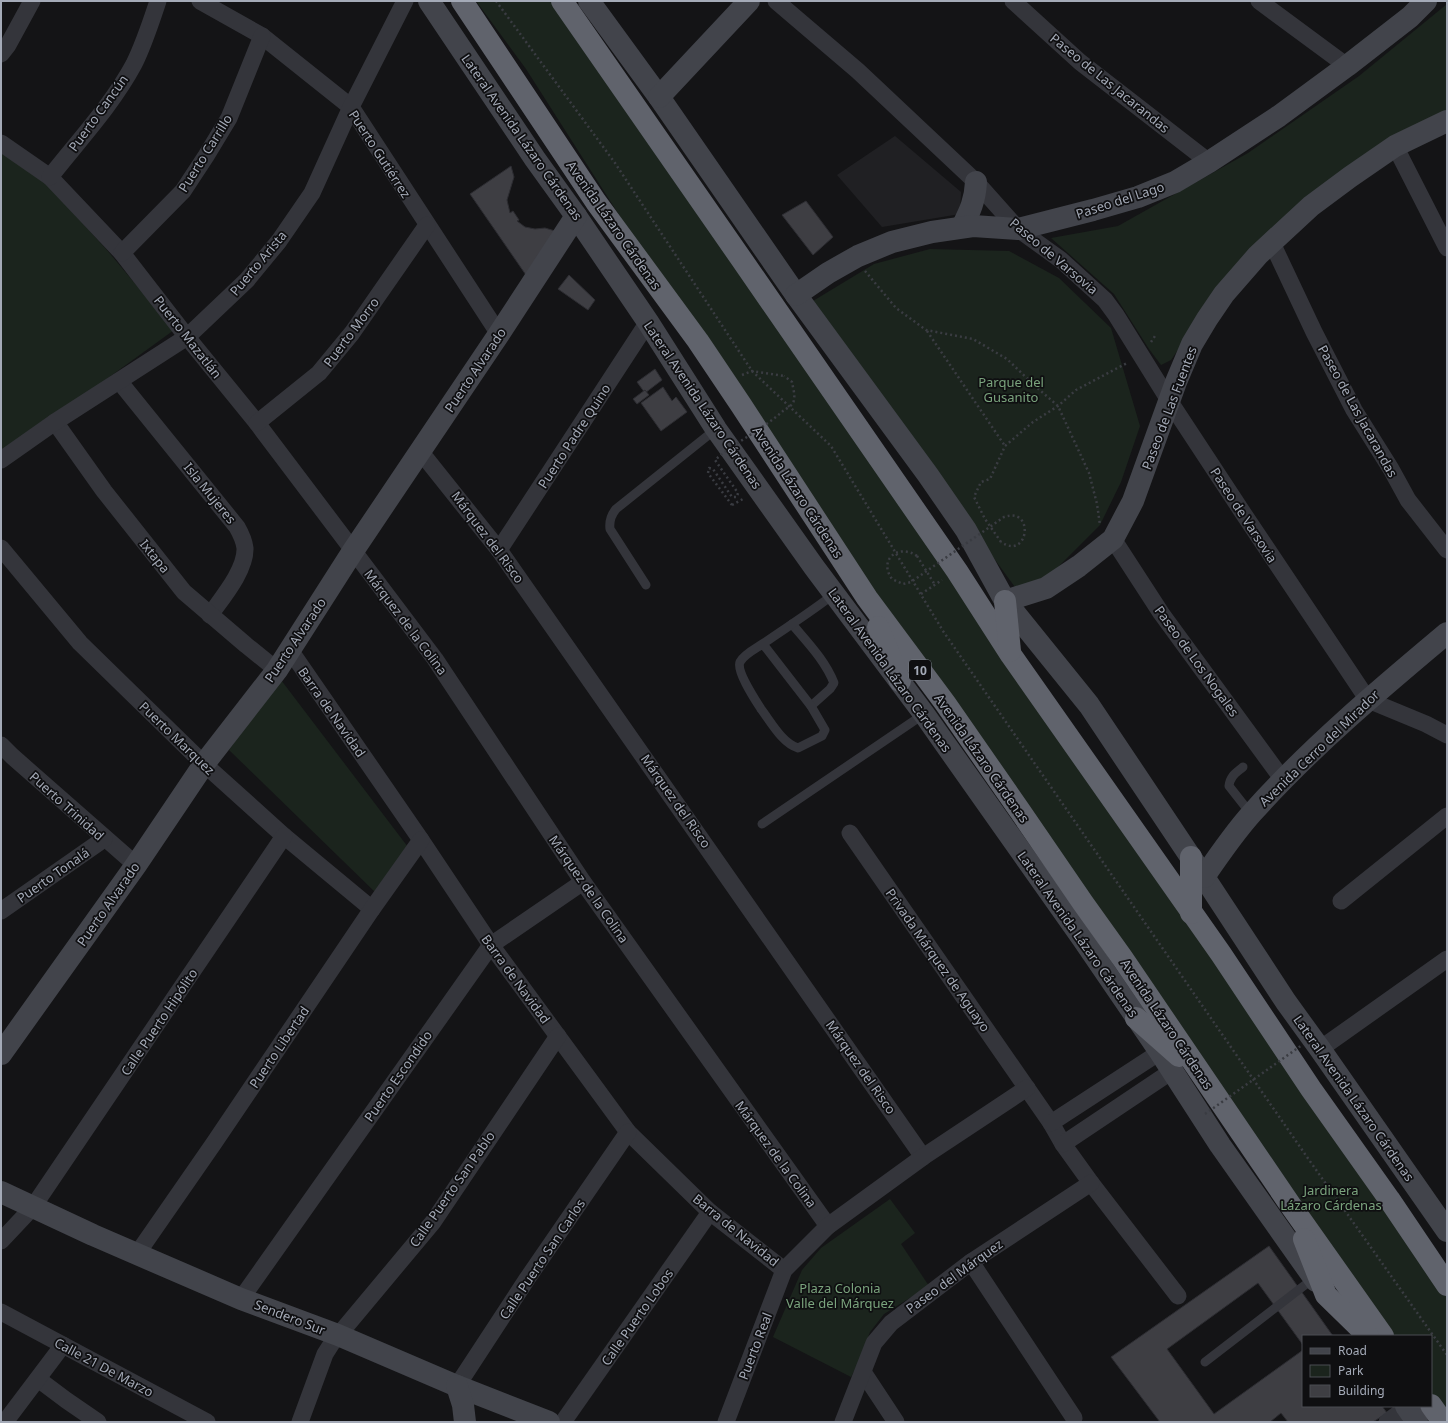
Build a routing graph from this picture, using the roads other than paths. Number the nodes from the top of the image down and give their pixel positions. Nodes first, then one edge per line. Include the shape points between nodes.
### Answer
1 (32, 1) edge
2 (158, 1) edge
3 (200, 1) edge
4 (405, 1) edge
5 (429, 1) edge
6 (462, 1) edge
7 (562, 1) edge
8 (589, 1) edge
9 (749, 1) edge
10 (776, 1) edge
11 (1013, 1) edge
12 (1259, 1) edge
13 (1426, 1) edge
14 (262, 36) junction
15 (1, 54) edge
16 (1347, 66) junction
17 (659, 97) junction
18 (350, 107) junction
19 (1447, 121) edge
20 (1, 143) edge
21 (1395, 146) junction
22 (1209, 162) junction
23 (50, 177) junction
24 (976, 182) junction
25 (576, 216) junction
26 (427, 225) junction
27 (962, 227) junction
28 (1018, 229) junction
29 (1272, 242) junction
30 (1447, 248) edge
31 (122, 253) junction
32 (796, 295) junction
33 (648, 322) junction
34 (500, 334) junction
35 (187, 337) junction
36 (119, 381) junction
37 (1170, 402) junction
38 (55, 422) junction
39 (257, 423) junction
40 (716, 428) junction
41 (420, 451) junction
42 (1, 460) edge
43 (1114, 539) junction
44 (1, 548) edge
45 (499, 550) junction
46 (1447, 550) edge
47 (353, 551) junction
48 (646, 585) dead end
49 (834, 594) junction
50 (867, 598) junction
51 (1005, 601) junction
52 (210, 615) junction
53 (792, 624) junction
54 (1447, 633) edge
55 (763, 644) junction
56 (290, 650) junction
57 (1011, 654) junction
58 (277, 670) junction
59 (900, 681) junction
60 (1368, 700) junction
61 (810, 706) junction
62 (924, 714) junction
63 (1447, 735) edge
64 (5, 755) edge
65 (204, 764) junction
66 (1243, 767) dead end
67 (1284, 780) junction
68 (1251, 814) junction
69 (1447, 816) edge
70 (762, 824) dead end
71 (850, 833) dead end
72 (284, 836) junction
73 (104, 839) junction
74 (421, 840) junction
75 (1191, 857) junction
76 (136, 865) junction
77 (1204, 877) junction
78 (583, 882) junction
79 (1341, 901) dead end
80 (372, 909) junction
81 (1, 911) edge
82 (1191, 913) junction
83 (491, 945) junction
84 (1446, 962) edge
85 (1136, 1018) junction
86 (558, 1036) junction
87 (1311, 1047) junction
88 (1160, 1052) junction
89 (1, 1054) edge
90 (1172, 1070) junction
91 (1027, 1088) junction
92 (1211, 1105) junction
93 (1051, 1123) junction
94 (628, 1132) junction
95 (1063, 1144) junction
96 (924, 1157) junction
97 (1091, 1183) junction
98 (1, 1192) edge
99 (1291, 1206) junction
100 (33, 1207) junction
101 (710, 1212) junction
102 (828, 1226) junction
103 (1447, 1231) edge
104 (1, 1240) edge
105 (137, 1254) junction
106 (971, 1262) junction
107 (784, 1270) junction
108 (1447, 1285) edge
109 (1320, 1287) junction
110 (1178, 1296) dead end
111 (241, 1299) junction
112 (1, 1312) edge
113 (338, 1335) junction
114 (1354, 1335) edge
115 (1367, 1335) edge
116 (1382, 1335) edge
117 (63, 1345) junction
118 (1205, 1362) dead end
119 (863, 1372) junction
120 (38, 1379) junction
121 (457, 1386) junction
122 (1432, 1406) edge
123 (1410, 1412) edge
124 (1074, 1418) dead end
125 (5, 1422) edge
126 (98, 1422) edge
127 (207, 1422) edge
128 (300, 1422) edge
129 (465, 1422) edge
130 (549, 1422) edge
131 (563, 1422) edge
132 (726, 1422) edge
133 (843, 1422) edge
134 (896, 1422) edge
135 (1387, 1422) edge
136 (1443, 1422) edge

1 - 15 street
2 - 23 street, Puerto Cancún via 149,29 130,70 111,100
3 - 14 street, Puerto Gutiérrez
4 - 18 street, Puerto Arista
5 - 25 street, Lateral Avenida Lázaro Cárdenas
6 - 50 highway, Avenida Lázaro Cárdenas / 10 via 596,202 737,398
7 - 57 highway via 953,565
8 - 17 street, Lateral Avenida Lázaro Cárdenas
9 - 17 street
10 - 24 street, Paseo de Varsovia via 858,70
11 - 22 street, Paseo de Las Jacarandas via 1080,62
12 - 16 street
13 - 16 street, Paseo del Lago via 1410,17
14 - 18 street, Puerto Gutiérrez
14 - 31 street, Puerto Carrillo via 230,118 206,156 183,191
16 - 22 street, Paseo del Lago via 1279,116
17 - 32 street, Lateral Avenida Lázaro Cárdenas
18 - 26 street, Puerto Gutiérrez
18 - 35 street, Puerto Arista via 312,193 279,241 247,280
19 - 21 street, Paseo de Las Fuentes
20 - 23 street, Puerto Mazatlán
21 - 29 street, Paseo de Las Fuentes via 1311,206
21 - 30 street
22 - 28 street, Paseo del Lago via 1175,182 1138,197
23 - 31 street, Puerto Mazatlán
24 - 27 street via 976,194
24 - 28 street, Paseo de Varsovia
25 - 33 street, Lateral Avenida Lázaro Cárdenas
25 - 34 street, Puerto Alvarado
26 - 34 street, Puerto Gutiérrez
26 - 39 street, Puerto Morro via 352,333 319,373
27 - 28 street, Paseo del Lago
27 - 32 street, Paseo del Lago via 892,242 858,256
28 - 37 street, Paseo de Varsovia via 1061,260 1105,300
29 - 37 street, Paseo de Las Fuentes via 1224,294 1207,319 1182,365
29 - 46 street, Paseo de Las Jacarandas via 1354,410 1408,500
31 - 35 street, Puerto Mazatlán
32 - 51 street, Lateral Avenida Lázaro Cárdenas via 966,530
33 - 40 street, Lateral Avenida Lázaro Cárdenas
33 - 45 street, Puerto Padre Quino
34 - 41 street, Puerto Alvarado
35 - 36 street, Puerto Arista
35 - 39 street, Puerto Mazatlán
36 - 38 street, Puerto Arista
36 - 52 street, Isla Mujeres via 238,527 243,539 245,550 239,570
37 - 43 street, Paseo de Las Fuentes via 1133,501
37 - 60 street, Paseo de Varsovia
38 - 42 street, Puerto Arista
38 - 52 street, Ixtapa via 104,491 184,592
39 - 47 street, Puerto Mazatlán
40 - 48 lane via 616,509 611,517 610,529
40 - 49 street, Lateral Avenida Lázaro Cárdenas
41 - 45 street, Márquez del Risco
41 - 47 street, Puerto Alvarado
43 - 51 street, Paseo de Las Fuentes via 1046,588
43 - 67 street, Paseo de Los Nogales via 1161,613
44 - 65 street, Puerto Marquez via 80,643
45 - 96 street, Márquez del Risco
47 - 56 street, Puerto Alvarado
47 - 78 street, Márquez de la Colina via 435,659
49 - 53 lane
49 - 59 street, Lateral Avenida Lázaro Cárdenas
50 - 59 highway
50 - 92 highway, Avenida Lázaro Cárdenas / 10 via 945,704
51 - 57 highway
51 - 75 street, Lateral Avenida Lázaro Cárdenas via 1089,705
52 - 58 street, Ixtapa
53 - 55 lane
53 - 61 lane via 824,663 834,683
54 - 60 street, Avenida Cerro del Mirador
55 - 61 lane
55 - 61 lane via 747,655 740,662 739,668 752,696 790,746 798,748 822,736 825,730
56 - 58 street, Puerto Alvarado
56 - 74 street, Barra de Navidad
57 - 82 highway
58 - 65 street, Puerto Alvarado
59 - 62 street, Lateral Avenida Lázaro Cárdenas
60 - 63 street
60 - 67 street, Avenida Cerro del Mirador
62 - 70 lane
62 - 85 street, Lateral Avenida Lázaro Cárdenas
64 - 73 street, Puerto Trinidad
65 - 72 street, Puerto Marquez
65 - 76 street, Puerto Alvarado
66 - 68 lane via 1232,776 1229,786
67 - 68 street, Avenida Cerro del Mirador
68 - 77 street, Avenida Cerro del Mirador
69 - 79 street
71 - 91 street, Privada Márquez de Aguayo
72 - 80 street, Puerto Marquez
72 - 100 street, Calle Puerto Hipólito
73 - 76 street, Puerto Trinidad
73 - 81 street, Puerto Tonalá
74 - 80 street, Puerto Libertad
74 - 83 street, Barra de Navidad
75 - 77 street, Lateral Avenida Lázaro Cárdenas
75 - 82 highway
76 - 89 street, Puerto Alvarado
77 - 87 street, Lateral Avenida Lázaro Cárdenas via 1286,1002
78 - 83 street, Puerto Escondido
78 - 102 street, Márquez de la Colina
80 - 105 street, Puerto Libertad
82 - 108 highway
83 - 86 street, Barra de Navidad
83 - 111 street, Puerto Escondido
84 - 87 street
85 - 88 street, Lateral Avenida Lázaro Cárdenas
85 - 92 highway via 1202,1076
86 - 94 street, Barra de Navidad
86 - 113 street, Calle Puerto San Pablo via 433,1222
87 - 103 street, Lateral Avenida Lázaro Cárdenas
88 - 90 street, Lateral Avenida Lázaro Cárdenas
88 - 93 street
90 - 95 street
90 - 109 street, Lateral Avenida Lázaro Cárdenas via 1220,1145
91 - 93 street, Privada Márquez de Aguayo
91 - 96 street
92 - 99 highway, Avenida Lázaro Cárdenas / 10
93 - 95 street, Privada Márquez de Aguayo
94 - 101 street, Barra de Navidad
94 - 121 street, Calle Puerto San Carlos
95 - 97 street, Privada Márquez de Aguayo
96 - 102 street
97 - 106 street, Paseo del Márquez
97 - 110 street
98 - 100 street, Sendero Sur
99 - 109 highway
99 - 116 highway, Avenida Lázaro Cárdenas / 10
100 - 104 street, Calle Puerto Hipólito
100 - 105 street, Sendero Sur
101 - 107 street, Barra de Navidad
101 - 131 street, Calle Puerto Lobos
102 - 107 street
105 - 111 street, Sendero Sur
106 - 119 street, Paseo del Márquez via 891,1323 874,1343
106 - 124 street
107 - 132 street, Puerto Real
109 - 114 street, Lateral Avenida Lázaro Cárdenas
109 - 115 highway
109 - 118 lane
111 - 113 street, Sendero Sur
112 - 117 street, Calle 21 De Marzo
113 - 121 street, Sendero Sur
113 - 128 street, Calle Puerto San Pablo via 326,1354
117 - 120 street
117 - 127 street, Calle 21 De Marzo
119 - 133 street, Paseo del Márquez
119 - 134 street
120 - 125 street
120 - 126 street
121 - 129 street via 464,1405
121 - 130 street, Sendero Sur
122 - 136 highway
123 - 135 street

